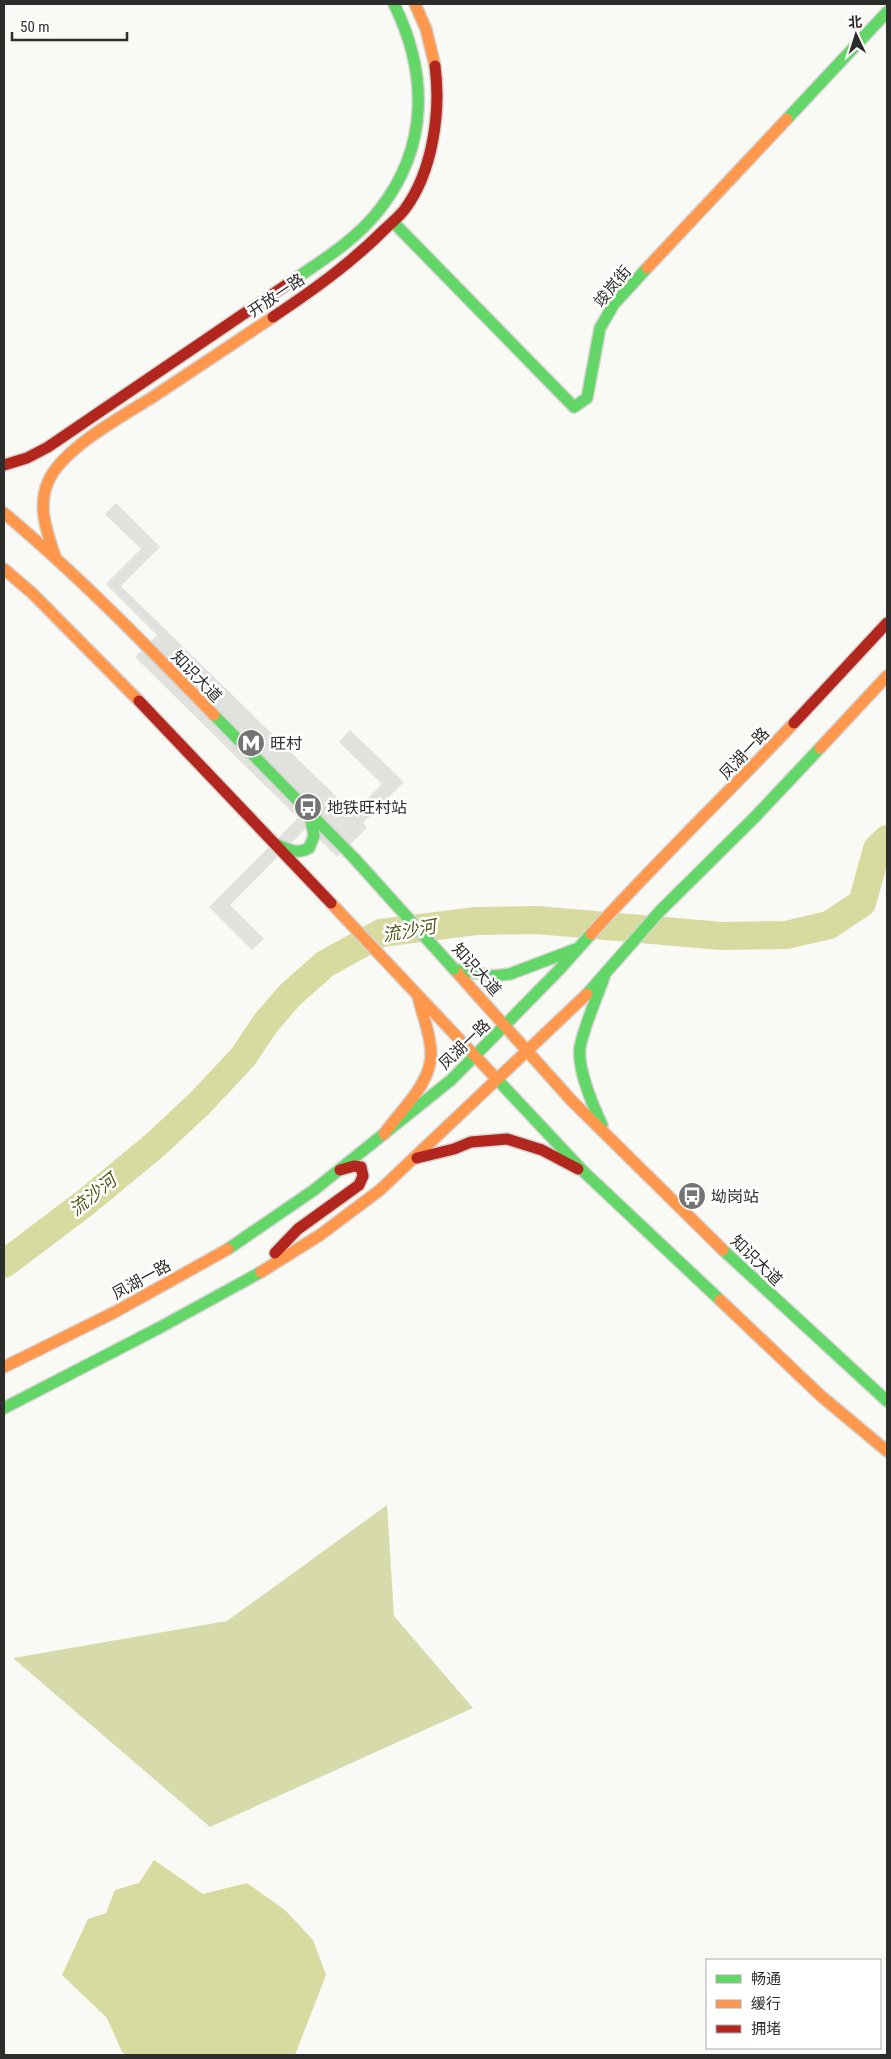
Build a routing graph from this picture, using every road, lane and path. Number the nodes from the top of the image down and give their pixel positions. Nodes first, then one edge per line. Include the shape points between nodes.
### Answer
1 (394, 4) edge
2 (414, 4) edge
3 (887, 12) edge
4 (392, 222) junction
5 (4, 465) edge
6 (4, 513) edge
7 (55, 556) junction
8 (4, 569) edge
9 (887, 623) edge
10 (887, 676) edge
11 (310, 815) junction
12 (276, 844) junction
13 (579, 948) junction
14 (454, 969) junction
15 (604, 977) junction
16 (418, 996) junction
17 (506, 1026) junction
18 (529, 1052) junction
19 (476, 1056) junction
20 (499, 1080) junction
21 (384, 1134) junction
22 (606, 1135) junction
23 (413, 1159) junction
24 (340, 1170) junction
25 (584, 1172) junction
26 (250, 1279) junction
27 (4, 1367) edge
28 (887, 1401) edge
29 (4, 1408) edge
30 (887, 1451) edge

1 - 5 street, 开放一路 via 406,28 420,90 418,119 410,152 399,180 382,208 360,232 307,271 48,447 33,456
2 - 4 street, 开放一路 via 429,38 435,63 438,116 424,171 406,207
3 - 4 street, 竣岚街 via 614,304 600,328 587,398 574,407
4 - 7 street, 开放一路 via 326,281 66,457 53,472 42,501 45,528
6 - 7 street, 知识大道
7 - 11 street, 知识大道 via 109,607
8 - 12 street via 129,690
9 - 13 street, 凤湖一路
10 - 15 street via 660,911
11 - 12 street via 315,833 309,848 292,852
11 - 14 street, 知识大道, bridge via 354,858
12 - 16 street
13 - 14 street via 510,974 493,976
13 - 17 street, 凤湖一路
14 - 17 street, 知识大道
15 - 18 street
15 - 22 street via 580,1048 585,1078
16 - 19 street
16 - 21 street via 430,1046 430,1062 426,1075
17 - 18 street, 知识大道
17 - 19 street, 凤湖一路
18 - 20 street
18 - 22 street, 知识大道
19 - 20 street
19 - 21 street, 凤湖一路
20 - 23 street
20 - 25 street
21 - 24 street, 凤湖一路
22 - 28 street, 知识大道 via 728,1255
23 - 25 street via 472,1142 507,1139 542,1150
23 - 26 street via 359,1208
24 - 26 street via 360,1167 363,1180 298,1229
24 - 27 street, 凤湖一路 via 213,1258 115,1312
25 - 30 street via 821,1396
26 - 29 street

